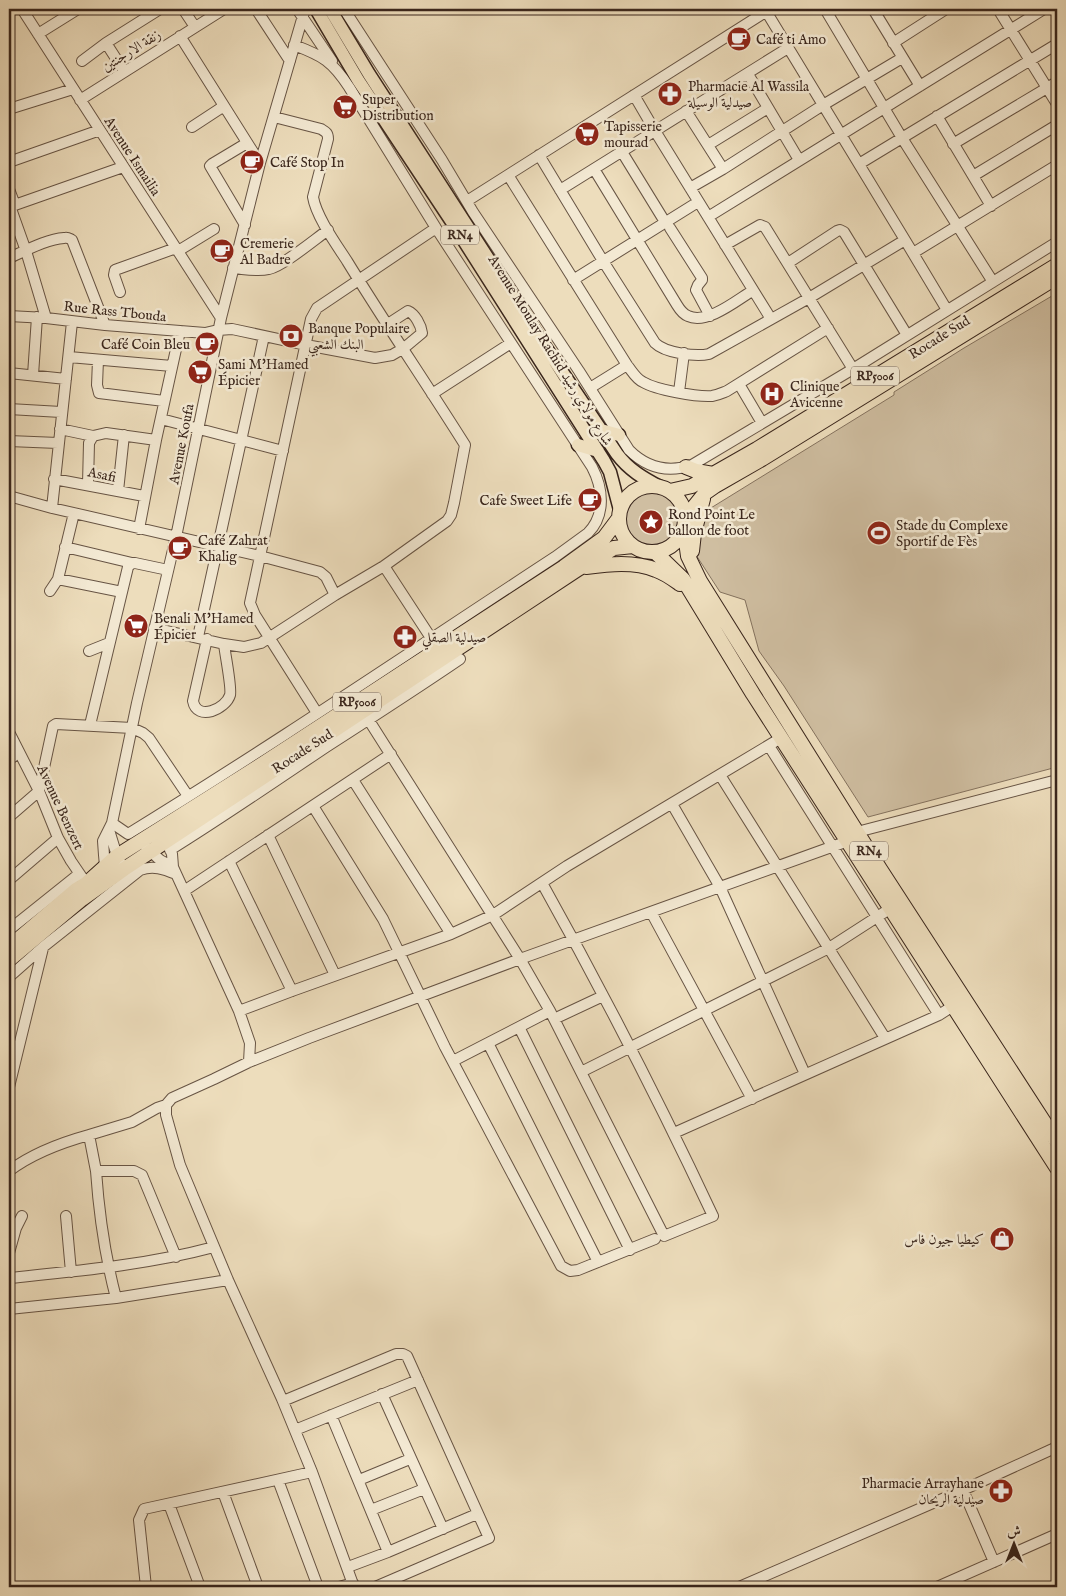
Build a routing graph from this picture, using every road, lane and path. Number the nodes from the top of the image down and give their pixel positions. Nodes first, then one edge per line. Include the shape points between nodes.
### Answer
1 (22, 9) edge
2 (78, 9) edge
3 (160, 9) edge
4 (183, 9) edge
5 (224, 9) edge
6 (256, 9) edge
7 (316, 9) edge
8 (330, 9) edge
9 (344, 9) edge
10 (873, 9) edge
11 (946, 9) edge
12 (998, 9) edge
13 (1044, 9) edge
14 (768, 10) edge
15 (828, 10) edge
16 (301, 11) edge
17 (194, 27) junction
18 (1011, 29) junction
19 (38, 34) junction
20 (180, 36) junction
21 (106, 43) junction
22 (893, 43) junction
23 (1057, 44) edge
24 (294, 45) junction
25 (788, 48) junction
26 (902, 58) junction
27 (1031, 60) junction
28 (82, 61) dead end
29 (290, 61) junction
30 (336, 68) junction
31 (124, 71) junction
32 (748, 74) junction
33 (868, 80) junction
34 (1057, 82) edge
35 (920, 86) junction
36 (73, 88) junction
37 (1048, 88) junction
38 (634, 95) junction
39 (80, 100) junction
40 (1057, 104) edge
41 (823, 105) junction
42 (224, 106) junction
43 (768, 108) junction
44 (885, 108) junction
45 (9, 109) edge
46 (686, 111) junction
47 (937, 116) junction
48 (274, 117) junction
49 (1057, 125) edge
50 (192, 127) dead end
51 (100, 130) junction
52 (655, 131) junction
53 (782, 132) junction
54 (841, 134) junction
55 (902, 138) junction
56 (247, 142) junction
57 (953, 144) junction
58 (708, 145) junction
59 (622, 152) junction
60 (539, 155) junction
61 (799, 160) junction
62 (9, 162) edge
63 (260, 164) junction
64 (859, 164) junction
65 (1057, 165) edge
66 (123, 166) junction
67 (594, 169) junction
68 (723, 169) junction
69 (508, 175) junction
70 (973, 176) junction
71 (690, 188) junction
72 (9, 189) edge
73 (560, 190) junction
74 (467, 201) junction
75 (698, 202) junction
76 (11, 206) edge
77 (991, 206) junction
78 (708, 218) junction
79 (245, 225) junction
80 (668, 225) junction
81 (958, 226) junction
82 (436, 228) junction
83 (214, 229) dead end
84 (328, 230) junction
85 (636, 240) junction
86 (905, 240) junction
87 (1057, 242) edge
88 (724, 245) junction
89 (177, 250) junction
90 (26, 251) junction
91 (913, 253) junction
92 (9, 258) edge
93 (603, 262) junction
94 (788, 263) junction
95 (865, 264) junction
96 (1057, 265) edge
97 (233, 268) junction
98 (1057, 276) edge
99 (359, 280) junction
100 (572, 280) junction
101 (993, 282) junction
102 (752, 291) junction
103 (120, 292) dead end
104 (809, 298) junction
105 (946, 310) junction
106 (9, 316) edge
107 (710, 316) junction
108 (42, 318) junction
109 (220, 318) junction
110 (771, 319) junction
111 (72, 322) junction
112 (388, 324) junction
113 (105, 325) junction
114 (828, 328) junction
115 (218, 330) junction
116 (180, 331) junction
117 (907, 335) junction
118 (264, 336) junction
119 (511, 342) junction
120 (306, 346) junction
121 (404, 348) junction
122 (684, 353) junction
123 (69, 357) junction
124 (98, 360) junction
125 (627, 365) junction
126 (172, 366) junction
127 (853, 369) junction
128 (9, 373) edge
129 (33, 375) junction
130 (66, 378) junction
131 (739, 384) junction
132 (590, 388) junction
133 (679, 392) junction
134 (432, 394) junction
135 (164, 401) junction
136 (9, 409) edge
137 (61, 412) junction
138 (161, 419) junction
139 (762, 423) junction
140 (60, 428) junction
141 (197, 428) junction
142 (601, 430) junction
143 (124, 435) junction
144 (619, 435) junction
145 (94, 436) junction
146 (156, 440) junction
147 (242, 440) junction
148 (9, 441) edge
149 (58, 443) junction
150 (578, 445) junction
151 (283, 451) junction
152 (598, 451) junction
153 (686, 467) junction
154 (713, 474) junction
155 (54, 479) junction
156 (88, 484) junction
157 (665, 489) junction
158 (118, 491) junction
159 (704, 493) junction
160 (9, 496) edge
161 (144, 496) junction
162 (52, 508) junction
163 (74, 513) junction
164 (619, 514) junction
165 (684, 522) junction
166 (138, 529) junction
167 (176, 537) junction
168 (632, 546) junction
169 (65, 547) junction
170 (218, 547) junction
171 (578, 549) junction
172 (655, 552) junction
173 (260, 556) junction
174 (132, 563) junction
175 (384, 566) junction
176 (693, 567) junction
177 (549, 569) junction
178 (578, 569) junction
179 (168, 570) junction
180 (58, 579) junction
181 (690, 590) junction
182 (50, 591) dead end
183 (122, 592) junction
184 (335, 595) junction
185 (154, 628) junction
186 (269, 637) junction
187 (203, 638) junction
188 (432, 638) junction
189 (109, 643) junction
190 (224, 644) junction
191 (88, 651) dead end
192 (460, 659) dead end
193 (317, 713) junction
194 (367, 715) junction
195 (90, 726) junction
196 (132, 728) junction
197 (9, 732) edge
198 (781, 738) junction
199 (769, 746) junction
200 (19, 752) junction
201 (391, 754) junction
202 (9, 760) edge
203 (720, 775) junction
204 (353, 780) junction
205 (1057, 780) edge
206 (39, 791) junction
207 (188, 796) junction
208 (672, 804) junction
209 (313, 806) junction
210 (9, 817) edge
211 (110, 826) junction
212 (268, 835) junction
213 (852, 836) junction
214 (58, 838) junction
215 (134, 838) junction
216 (165, 840) junction
217 (832, 847) junction
218 (151, 851) junction
219 (117, 856) junction
220 (228, 861) junction
221 (777, 867) junction
222 (114, 871) junction
223 (174, 871) junction
224 (9, 880) edge
225 (86, 883) junction
226 (542, 883) junction
227 (720, 887) junction
228 (184, 891) junction
229 (891, 908) junction
230 (651, 912) junction
231 (493, 915) junction
232 (876, 917) junction
233 (59, 927) junction
234 (9, 930) edge
235 (451, 934) junction
236 (574, 940) junction
237 (9, 947) edge
238 (43, 947) junction
239 (829, 948) junction
240 (399, 953) junction
241 (520, 959) junction
242 (9, 960) edge
243 (336, 975) junction
244 (9, 978) edge
245 (763, 980) junction
246 (292, 990) junction
247 (420, 996) junction
248 (603, 996) junction
249 (953, 1006) junction
250 (705, 1010) junction
251 (239, 1012) junction
252 (552, 1015) junction
253 (939, 1015) junction
254 (519, 1027) junction
255 (885, 1038) junction
256 (488, 1043) junction
257 (630, 1047) junction
258 (249, 1062) junction
259 (454, 1062) junction
260 (581, 1072) junction
261 (805, 1074) junction
262 (9, 1087) edge
263 (752, 1099) junction
264 (166, 1106) junction
265 (674, 1133) junction
266 (89, 1135) junction
267 (1057, 1142) edge
268 (1057, 1168) edge
269 (9, 1171) edge
270 (96, 1171) junction
271 (22, 1216) dead end
272 (66, 1216) dead end
273 (655, 1239) dead end
274 (214, 1247) junction
275 (630, 1250) junction
276 (9, 1254) edge
277 (176, 1257) junction
278 (598, 1262) junction
279 (108, 1268) junction
280 (71, 1272) junction
281 (9, 1278) edge
282 (228, 1280) junction
283 (116, 1298) junction
284 (9, 1309) edge
285 (418, 1380) junction
286 (382, 1394) junction
287 (283, 1401) junction
288 (331, 1414) junction
289 (295, 1430) junction
290 (1057, 1447) edge
291 (410, 1459) junction
292 (312, 1472) junction
293 (278, 1480) junction
294 (358, 1480) junction
295 (424, 1489) junction
296 (963, 1490) junction
297 (224, 1492) junction
298 (169, 1504) junction
299 (371, 1510) junction
300 (478, 1514) junction
301 (443, 1529) junction
302 (1057, 1534) edge
303 (388, 1552) junction
304 (994, 1562) junction
305 (348, 1567) junction
306 (354, 1585) edge
307 (146, 1587) edge
308 (200, 1587) edge
309 (258, 1587) edge
310 (318, 1587) edge
311 (339, 1587) edge
312 (375, 1587) edge
313 (739, 1587) edge
314 (937, 1587) edge

1 - 19 street, Avenue Ismailia
2 - 19 street
3 - 21 street
4 - 17 street
5 - 17 street, زنقة الارجنتين
6 - 29 street
7 - 152 main road, Avenue Moulay Rachid شارع مولاي رشيد / RN4 via 358,80
8 - 142 main road, Avenue Moulay Rachid شارع مولاي رشيد / RN4
9 - 74 street
10 - 22 street
11 - 22 street
12 - 18 street
13 - 18 street
14 - 25 street
14 - 38 street
15 - 33 street
16 - 24 street, Avenue Koufa
16 - 30 street
17 - 20 street, زنقة الارجنتين
18 - 27 street
18 - 35 street
19 - 36 street, Avenue Ismailia
20 - 31 street, زنقة الارجنتين
20 - 42 street
21 - 28 street
21 - 31 street
22 - 26 street
23 - 27 street
24 - 29 street, Avenue Koufa
24 - 30 street via 314,52
25 - 32 street
25 - 41 street
26 - 33 street
26 - 35 street
27 - 37 street
27 - 47 street
29 - 48 street, Avenue Koufa
30 - 82 street
31 - 39 street, زنقة الارجنتين
32 - 43 street
32 - 46 street
33 - 41 street
33 - 44 street
34 - 37 street
35 - 44 street
36 - 39 street, Avenue Ismailia
36 - 45 street
37 - 40 street
37 - 57 street
38 - 52 street
38 - 60 street
39 - 51 street, Avenue Ismailia
41 - 53 street
41 - 54 street
42 - 50 street
42 - 56 street
43 - 53 street
43 - 58 street
44 - 54 street
44 - 55 street
46 - 52 street
46 - 58 street
47 - 55 street
47 - 57 street
48 - 63 street, Avenue Koufa
48 - 84 street via 321,129 328,135 313,196
49 - 70 street
51 - 62 street
51 - 66 street, Avenue Ismailia
52 - 59 street
52 - 71 street
53 - 61 street
53 - 68 street
54 - 61 street
54 - 64 street
55 - 64 street
55 - 81 street
56 - 63 street
56 - 79 street via 210,166
57 - 70 street
58 - 68 street
59 - 67 street
59 - 80 street
60 - 69 street
60 - 73 street
61 - 78 street
63 - 79 street, Avenue Koufa
64 - 86 street
65 - 77 street
66 - 76 street
66 - 89 street, Avenue Ismailia
67 - 73 street
67 - 85 street
68 - 71 street
69 - 74 street
69 - 100 street
70 - 77 street
71 - 75 street
72 - 76 street
73 - 93 street
74 - 132 street
75 - 78 street
75 - 80 street
76 - 90 street
77 - 81 street
78 - 88 street
79 - 97 street, Avenue Koufa
80 - 85 street
80 - 107 street via 702,278 696,290
81 - 91 street
81 - 101 street
82 - 99 street
82 - 119 street
83 - 89 street
84 - 97 street via 270,269
84 - 99 street
85 - 93 street
85 - 107 street via 681,311 692,318
86 - 91 street
86 - 95 street
87 - 101 street
88 - 94 street via 763,226
88 - 102 street
89 - 103 street via 115,270
89 - 109 street, Avenue Ismailia
90 - 92 street
90 - 108 street
90 - 113 street via 65,238 72,240
91 - 105 street
93 - 100 street
93 - 122 street via 656,342 663,348
94 - 95 street via 840,230
94 - 104 street
95 - 104 street
95 - 117 street
96 - 154 highway, Rocade Sud / RP5006
97 - 109 street, Avenue Koufa
98 - 159 highway, Rocade Sud / RP5006
99 - 112 street
99 - 120 street via 316,308
100 - 125 street
101 - 105 street
102 - 107 street
102 - 110 street
104 - 110 street
104 - 114 street
105 - 117 street
106 - 108 street, Rue Rass Tbouda
108 - 111 street, Rue Rass Tbouda
108 - 129 street
109 - 115 street, Avenue Koufa
110 - 122 street via 709,354
111 - 113 street, Rue Rass Tbouda
111 - 123 street
112 - 121 street
112 - 121 street via 406,311 412,313 422,333
113 - 116 street, Rue Rass Tbouda
114 - 127 street
114 - 131 street
115 - 116 street, Rue Rass Tbouda via 205,333
115 - 118 street, Rue Rass Tbouda via 232,329
115 - 141 street, Avenue Koufa
116 - 126 street
117 - 127 street
118 - 120 street, Rue Rass Tbouda
118 - 147 street
119 - 134 street
119 - 150 street
120 - 121 street, Rue Rass Tbouda via 375,358
120 - 151 street
121 - 134 street
122 - 133 street
123 - 124 street
123 - 130 street
124 - 126 street
124 - 135 street via 99,393
125 - 132 street
125 - 133 street via 642,382
126 - 135 street
127 - 139 street
128 - 129 street
129 - 130 street
130 - 137 street
131 - 133 street via 712,396
131 - 139 street
132 - 144 street
134 - 175 street via 465,445 451,515 442,525
135 - 138 street
136 - 137 street
137 - 140 street
138 - 141 street
138 - 146 street
139 - 153 street
140 - 145 street
140 - 149 street
141 - 147 street
141 - 167 street, Avenue Koufa
142 - 144 main road
142 - 157 main road, Avenue Moulay Rachid شارع مولاي رشيد / RN4 via 625,464
143 - 145 street via 106,433
143 - 146 street
143 - 158 street
144 - 153 street via 629,450 647,465 670,470
145 - 156 street via 89,443
146 - 161 street
147 - 151 street
147 - 170 street
148 - 149 street
149 - 155 street
150 - 152 main road
150 - 171 street via 597,476 601,503 593,528
151 - 173 street
152 - 164 main road, Avenue Moulay Rachid شارع مولاي رشيد / RN4 via 610,472
153 - 154 highway
154 - 157 highway, Rocade Sud / RP5006 via 692,486
155 - 156 street, Asafi
155 - 162 street
156 - 158 street, Asafi
157 - 164 highway via 640,488 624,500
157 - 165 highway, RN4 via 680,503
158 - 161 street, Asafi
159 - 165 highway, RP5006
159 - 176 highway via 692,543
160 - 162 street
161 - 166 street
162 - 163 street
163 - 166 street
163 - 169 street
164 - 168 highway, RN4 via 619,524
164 - 171 highway, Rocade Sud / RP5006 via 604,538
165 - 172 highway via 681,535 670,546
165 - 176 highway, RN4 via 686,548
166 - 167 street
167 - 170 street
167 - 179 street, Avenue Koufa
168 - 172 highway, RN4
168 - 178 highway, Rocade Sud / RP5006 via 614,548
169 - 174 street
169 - 180 street
170 - 173 street
170 - 187 street
171 - 177 highway, Rocade Sud / RP5006
172 - 181 highway, RN4
173 - 184 street via 320,572
173 - 186 street via 250,603
174 - 179 street
174 - 183 street
175 - 184 street
175 - 188 street
176 - 213 highway, RN4
177 - 188 street
177 - 216 highway, Rocade Sud / RP5006 via 264,763
178 - 181 highway via 622,564 646,566
178 - 194 highway, Rocade Sud / RP5006
179 - 185 street, Avenue Koufa
180 - 182 street
180 - 183 street
181 - 198 highway, RN4
183 - 189 street
184 - 186 street
185 - 187 street
185 - 196 street, Avenue Koufa
186 - 190 street via 252,646
186 - 193 street
187 - 190 street
187 - 190 street via 193,701 194,708 203,713 214,710 230,697
188 - 193 street
189 - 191 street
189 - 195 street
192 - 194 street
193 - 207 street
194 - 201 street
194 - 216 highway, Rocade Sud / RP5006 via 267,773
195 - 196 street
195 - 206 street via 54,724
196 - 207 street via 149,738
196 - 211 street, Avenue Koufa
197 - 200 street, Avenue Benzert
198 - 199 street
198 - 213 highway, RN4
199 - 203 street
199 - 217 street
200 - 202 street
200 - 206 street, Avenue Benzert
201 - 204 street
201 - 231 street
203 - 208 street
203 - 221 street
204 - 209 street
204 - 235 street
205 - 213 street
206 - 210 street
206 - 214 street, Avenue Benzert
207 - 215 street
208 - 226 street
208 - 227 street
209 - 212 street
209 - 240 street via 383,919
211 - 215 street
211 - 219 street, Avenue Koufa
211 - 222 street, Avenue Koufa via 103,841
212 - 220 street
212 - 243 street
213 - 217 street
213 - 229 highway, RN4
213 - 267 highway, RN4
214 - 224 street
214 - 225 street, Avenue Benzert
215 - 216 highway, Rocade Sud / RP5006
215 - 218 street
215 - 219 highway, Rocade Sud / RP5006
216 - 218 highway, Rocade Sud / RP5006
216 - 223 street
217 - 221 street
217 - 232 street
218 - 222 highway, Rocade Sud / RP5006
218 - 223 street
219 - 222 highway, Rocade Sud / RP5006
220 - 228 street
220 - 246 street
221 - 227 street
221 - 239 street
222 - 225 highway, Rocade Sud / RP5006
223 - 228 street
223 - 233 street via 152,867 140,870
225 - 233 highway, Rocade Sud / RP5006
225 - 234 street
225 - 237 highway, Rocade Sud / RP5006
226 - 231 street
226 - 236 street
227 - 230 street
227 - 245 street
228 - 251 street
229 - 232 street
229 - 249 highway, RN4
230 - 236 street
230 - 250 street
231 - 235 street
231 - 241 street
232 - 239 street
232 - 253 street
233 - 238 street
233 - 242 highway, Rocade Sud / RP5006
235 - 240 street
236 - 241 street
236 - 248 street
238 - 244 street
238 - 262 street
239 - 245 street
239 - 255 street
240 - 243 street
240 - 247 street
241 - 247 street
241 - 252 street
243 - 246 street
245 - 250 street
245 - 261 street
246 - 251 street
247 - 258 street
247 - 259 street
248 - 252 street
248 - 257 street
249 - 253 street
249 - 268 highway, RN4
250 - 257 street
250 - 263 street
251 - 258 street via 250,1043
252 - 254 street
252 - 260 street
253 - 255 street
254 - 256 street
254 - 275 street
255 - 261 street
256 - 259 street
256 - 278 street
257 - 260 street
257 - 265 street
258 - 264 street via 172,1098
259 - 278 street via 561,1266 574,1271
260 - 265 street via 664,1236 713,1216
261 - 263 street
263 - 265 street
264 - 266 street via 132,1122
264 - 274 street via 180,1165
266 - 269 street via 54,1145
266 - 270 street
270 - 277 street via 142,1175
270 - 279 street
271 - 276 street
272 - 280 street
273 - 275 street
274 - 277 street
274 - 282 street
275 - 278 street
277 - 279 street
279 - 280 street
279 - 283 street
280 - 281 street
282 - 283 street
282 - 287 street
283 - 284 street
285 - 286 street
285 - 287 street via 407,1356 396,1354
285 - 300 street
286 - 288 street
286 - 291 street
287 - 289 street
288 - 289 street
288 - 294 street
289 - 292 street
290 - 296 street
291 - 294 street
291 - 295 street
292 - 293 street
292 - 305 street
293 - 297 street
293 - 310 street
294 - 299 street
295 - 299 street
295 - 301 street
296 - 304 street
296 - 313 street
297 - 298 street
297 - 309 street
298 - 307 street via 144,1509 139,1520
298 - 308 street
299 - 303 street
300 - 301 street
300 - 312 street via 489,1538
301 - 303 street
302 - 304 street
303 - 305 street
304 - 314 street
305 - 306 street
306 - 311 street

